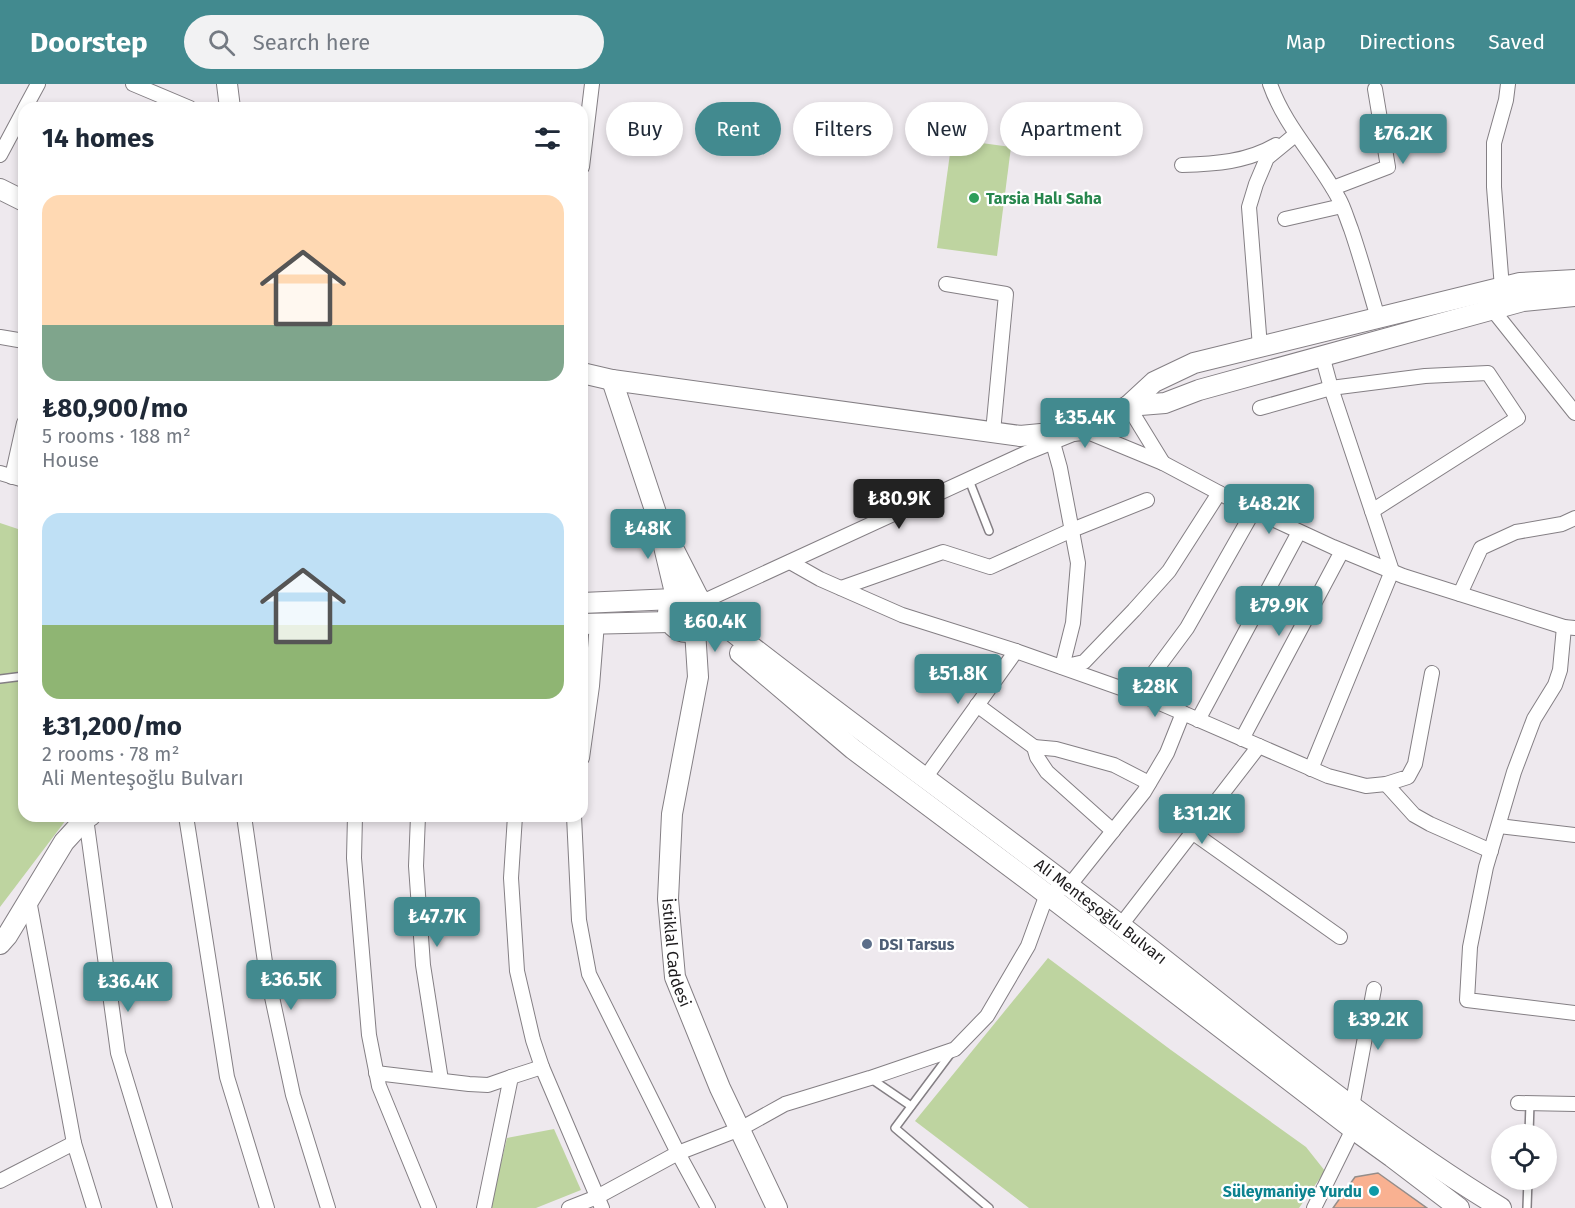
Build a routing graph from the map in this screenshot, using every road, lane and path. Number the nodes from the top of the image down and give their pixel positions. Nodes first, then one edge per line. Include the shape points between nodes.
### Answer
1 (38, 84) edge
2 (133, 84) edge
3 (227, 84) edge
4 (592, 84) edge
5 (1270, 84) edge
6 (1508, 84) edge
7 (1375, 89) dead end
8 (29, 102) edge
9 (176, 102) edge
10 (229, 102) edge
11 (588, 117) edge
12 (18, 122) edge
13 (1295, 135) junction
14 (0, 155) edge
15 (1182, 165) dead end
16 (0, 189) edge
17 (1333, 189) junction
18 (18, 198) edge
19 (1342, 206) junction
20 (1285, 219) dead end
21 (1575, 280) edge
22 (946, 284) dead end
23 (1502, 288) junction
24 (1575, 296) edge
25 (1492, 309) junction
26 (1378, 318) junction
27 (0, 337) edge
28 (18, 340) edge
29 (1260, 347) junction
30 (1322, 355) junction
31 (588, 374) edge
32 (612, 380) junction
33 (1331, 388) junction
34 (1128, 406) junction
35 (1260, 408) dead end
36 (1575, 413) edge
37 (1083, 430) junction
38 (993, 432) junction
39 (1053, 443) junction
40 (18, 450) edge
41 (1163, 463) junction
42 (12, 477) edge
43 (969, 480) junction
44 (1219, 493) junction
45 (1147, 500) dead end
46 (1254, 510) junction
47 (1372, 512) junction
48 (656, 513) junction
49 (1575, 518) edge
50 (1072, 530) junction
51 (989, 531) dead end
52 (1299, 531) junction
53 (1342, 551) junction
54 (790, 562) junction
55 (1392, 572) junction
56 (841, 588) junction
57 (1460, 594) junction
58 (675, 598) junction
59 (588, 603) edge
60 (701, 613) junction
61 (670, 622) junction
62 (590, 624) edge
63 (1570, 627) edge
64 (1016, 651) junction
65 (1062, 667) junction
66 (1432, 672) dead end
67 (18, 677) edge
68 (0, 680) edge
69 (1138, 694) junction
70 (977, 705) junction
71 (1183, 713) junction
72 (588, 715) edge
73 (1198, 720) junction
74 (1242, 739) junction
75 (1259, 746) junction
76 (1034, 747) junction
77 (1311, 769) junction
78 (925, 778) junction
79 (1149, 783) junction
80 (1386, 784) junction
81 (83, 822) edge
82 (89, 822) edge
83 (187, 822) edge
84 (245, 822) edge
85 (355, 822) edge
86 (418, 822) edge
87 (515, 822) edge
88 (574, 822) edge
89 (1499, 826) junction
90 (1113, 831) junction
91 (1192, 832) junction
92 (1575, 835) edge
93 (1491, 851) junction
94 (1069, 886) junction
95 (1047, 894) junction
96 (29, 900) junction
97 (1121, 926) junction
98 (1340, 937) dead end
99 (0, 944) edge
100 (1374, 989) dead end
101 (1575, 1013) edge
102 (955, 1049) junction
103 (542, 1067) junction
104 (376, 1073) junction
105 (511, 1077) junction
106 (870, 1078) junction
107 (441, 1080) junction
108 (1524, 1103) joint
109 (1575, 1104) edge
110 (911, 1106) junction
111 (1352, 1107) junction
112 (1527, 1124) edge
113 (740, 1129) junction
114 (1353, 1129) junction
115 (74, 1143) junction
116 (678, 1153) junction
117 (0, 1181) edge
118 (1528, 1190) edge
119 (599, 1202) edge
120 (94, 1208) edge
121 (165, 1208) edge
122 (267, 1208) edge
123 (328, 1208) edge
124 (429, 1208) edge
125 (484, 1208) edge
126 (569, 1208) edge
127 (708, 1208) edge
128 (777, 1208) edge
129 (989, 1208) edge
130 (1314, 1208) edge
131 (1458, 1208) edge
132 (1501, 1208) edge
133 (1527, 1208) edge

1 - 8 street
2 - 9 street
3 - 10 street
4 - 11 street
5 - 13 street
6 - 23 street via 1494,143
7 - 17 street via 1388,167
12 - 14 street
13 - 15 street via 1246,158
13 - 17 street
13 - 29 street via 1267,158 1249,207
16 - 18 street
17 - 19 street
19 - 20 street
19 - 26 street
21 - 23 street via 1520,283
22 - 38 street via 1006,294
23 - 26 street
24 - 25 street via 1523,301
25 - 30 street
25 - 36 street
26 - 29 street
27 - 28 street
29 - 34 street via 1194,363 1154,382
30 - 33 street
30 - 34 street via 1165,403
31 - 32 street
32 - 38 street
32 - 48 street
33 - 35 street
33 - 47 street
33 - 47 street via 1425,376 1488,373 1518,418
34 - 37 street
34 - 41 street
37 - 38 street via 1020,436
37 - 39 street
37 - 41 street
39 - 43 street
39 - 50 street
40 - 42 street
41 - 44 street
43 - 51 lane
43 - 54 street
44 - 46 street
44 - 65 street via 1169,571 1084,662
45 - 50 street
46 - 52 street
46 - 69 street via 1187,628
47 - 55 street
48 - 58 street
48 - 60 street
49 - 57 street via 1516,532 1480,548
50 - 56 street via 990,567 943,552
50 - 65 street via 1078,563 1072,623
52 - 53 street
52 - 73 street
53 - 55 street
53 - 74 street
54 - 56 street
54 - 60 street
55 - 57 street
55 - 77 street
56 - 64 street via 902,615
57 - 63 street
58 - 59 street
58 - 60 street via 695,596
58 - 61 street via 668,608
60 - 61 street via 686,632
60 - 78 street, Ali Menteşoğlu Bulvarı
60 - 95 street, Ali Menteşoğlu Bulvarı via 853,749
60 - 113 street, İstiklal Caddesi via 698,677 672,814 668,899 675,977
61 - 62 street
62 - 72 street via 592,686
63 - 89 street via 1555,685 1534,719
64 - 65 street
64 - 70 street
65 - 69 street
66 - 80 street via 1415,764 1408,777
67 - 68 lane
69 - 71 street
70 - 76 street
70 - 78 street
71 - 73 street
71 - 79 street via 1167,753
73 - 74 street
74 - 75 street
75 - 77 street
75 - 91 street
76 - 79 street via 1114,765
76 - 90 street via 1047,772
77 - 80 street via 1366,786
78 - 94 street, Ali Menteşoğlu Bulvarı
79 - 90 street
80 - 93 street via 1414,815
81 - 96 street via 64,842
82 - 121 street via 118,1053
83 - 122 street via 227,1077
84 - 123 street via 266,969 293,1095
85 - 104 street via 354,858 369,1035
86 - 107 street via 416,866 423,965
87 - 103 street via 510,878 517,972
88 - 116 street via 579,920 589,974
89 - 92 street
89 - 93 street
90 - 94 street
91 - 97 street
91 - 98 street
93 - 101 street via 1470,947 1467,1000
94 - 95 street
94 - 97 street, Ali Menteşoğlu Bulvarı
95 - 102 street via 1028,946 987,1016
95 - 114 street, Ali Menteşoğlu Bulvarı
96 - 99 street
96 - 115 street
97 - 111 street, Ali Menteşoğlu Bulvarı
100 - 111 street
102 - 106 street
102 - 110 lane
103 - 105 street
103 - 119 street
104 - 107 street
104 - 124 street
105 - 107 street via 489,1085
105 - 125 street
106 - 110 lane
106 - 113 street via 785,1104
108 - 109 street
108 - 112 lane
110 - 129 lane via 895,1128
111 - 132 street, Ali Menteşoğlu Bulvarı
113 - 116 street
113 - 128 street, İstiklal Caddesi
114 - 130 street
114 - 131 street, Ali Menteşoğlu Bulvarı
115 - 117 street
115 - 120 street
116 - 119 street
116 - 127 street
118 - 133 lane
119 - 126 street

